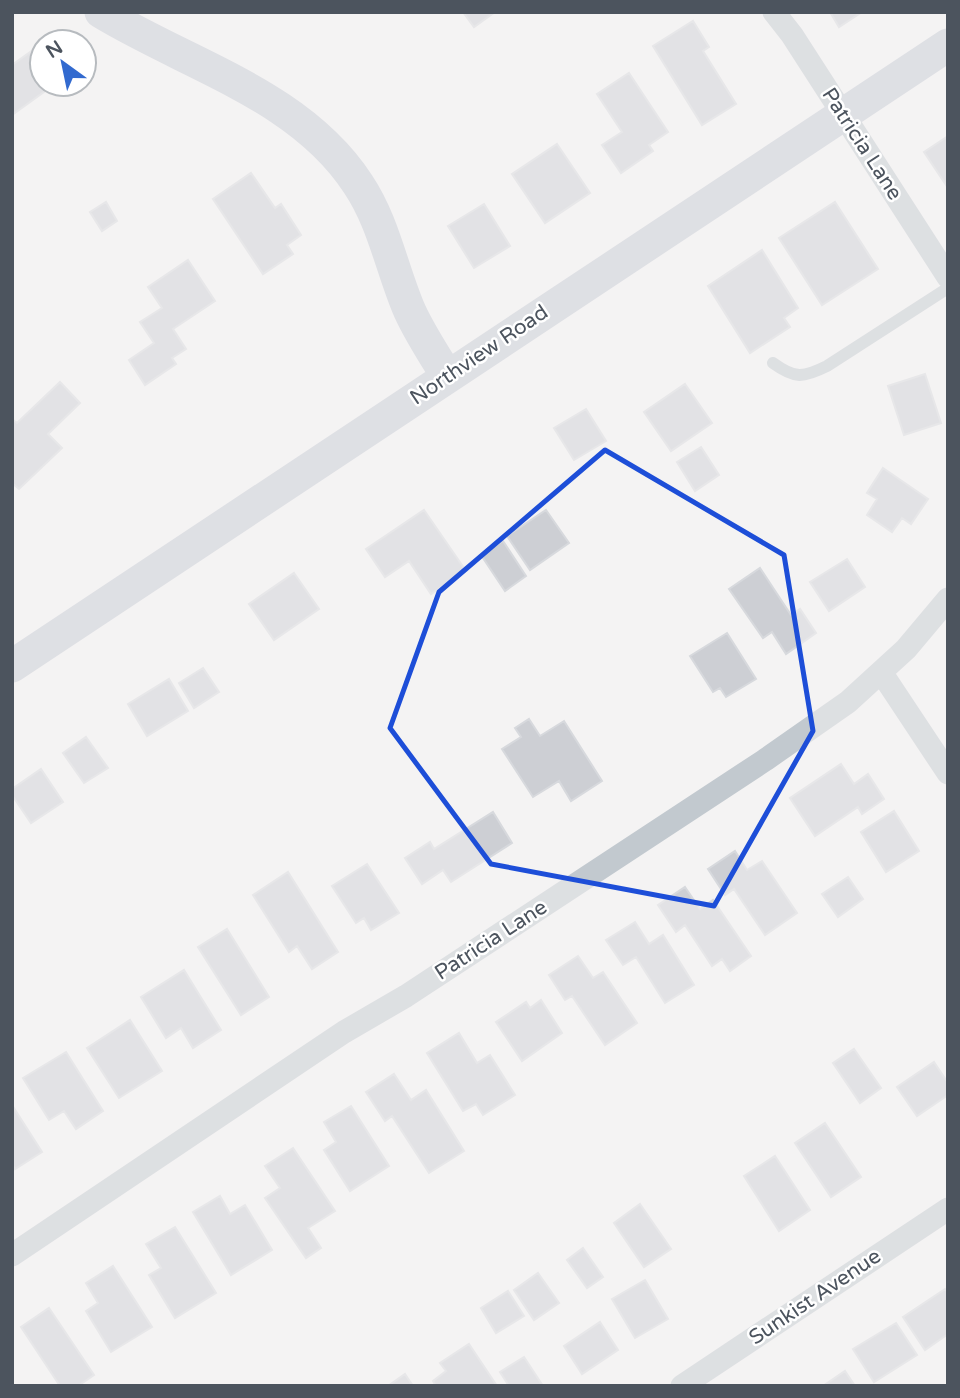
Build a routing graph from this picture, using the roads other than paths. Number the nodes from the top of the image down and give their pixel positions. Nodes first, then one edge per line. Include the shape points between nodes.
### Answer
1 (101, 12) edge
2 (774, 12) edge
3 (948, 45) edge
4 (843, 114) junction
5 (948, 277) edge
6 (948, 288) edge
7 (774, 363) dead end
8 (447, 376) junction
9 (948, 599) edge
10 (12, 666) edge
11 (881, 672) junction
12 (948, 773) edge
13 (948, 1209) edge
14 (12, 1255) edge
15 (682, 1386) edge

1 - 8 street via 275,104 312,131 340,160 372,210 409,310
2 - 4 street, Patricia Lane
3 - 4 street, Northview Road
4 - 5 street, Patricia Lane
4 - 8 street, Northview Road
6 - 7 lane via 811,374 798,376
8 - 10 street, Northview Road
9 - 11 street, Patricia Lane
11 - 12 street
11 - 14 street, Patricia Lane via 848,702 765,761 345,1032
13 - 15 street, Sunkist Avenue

